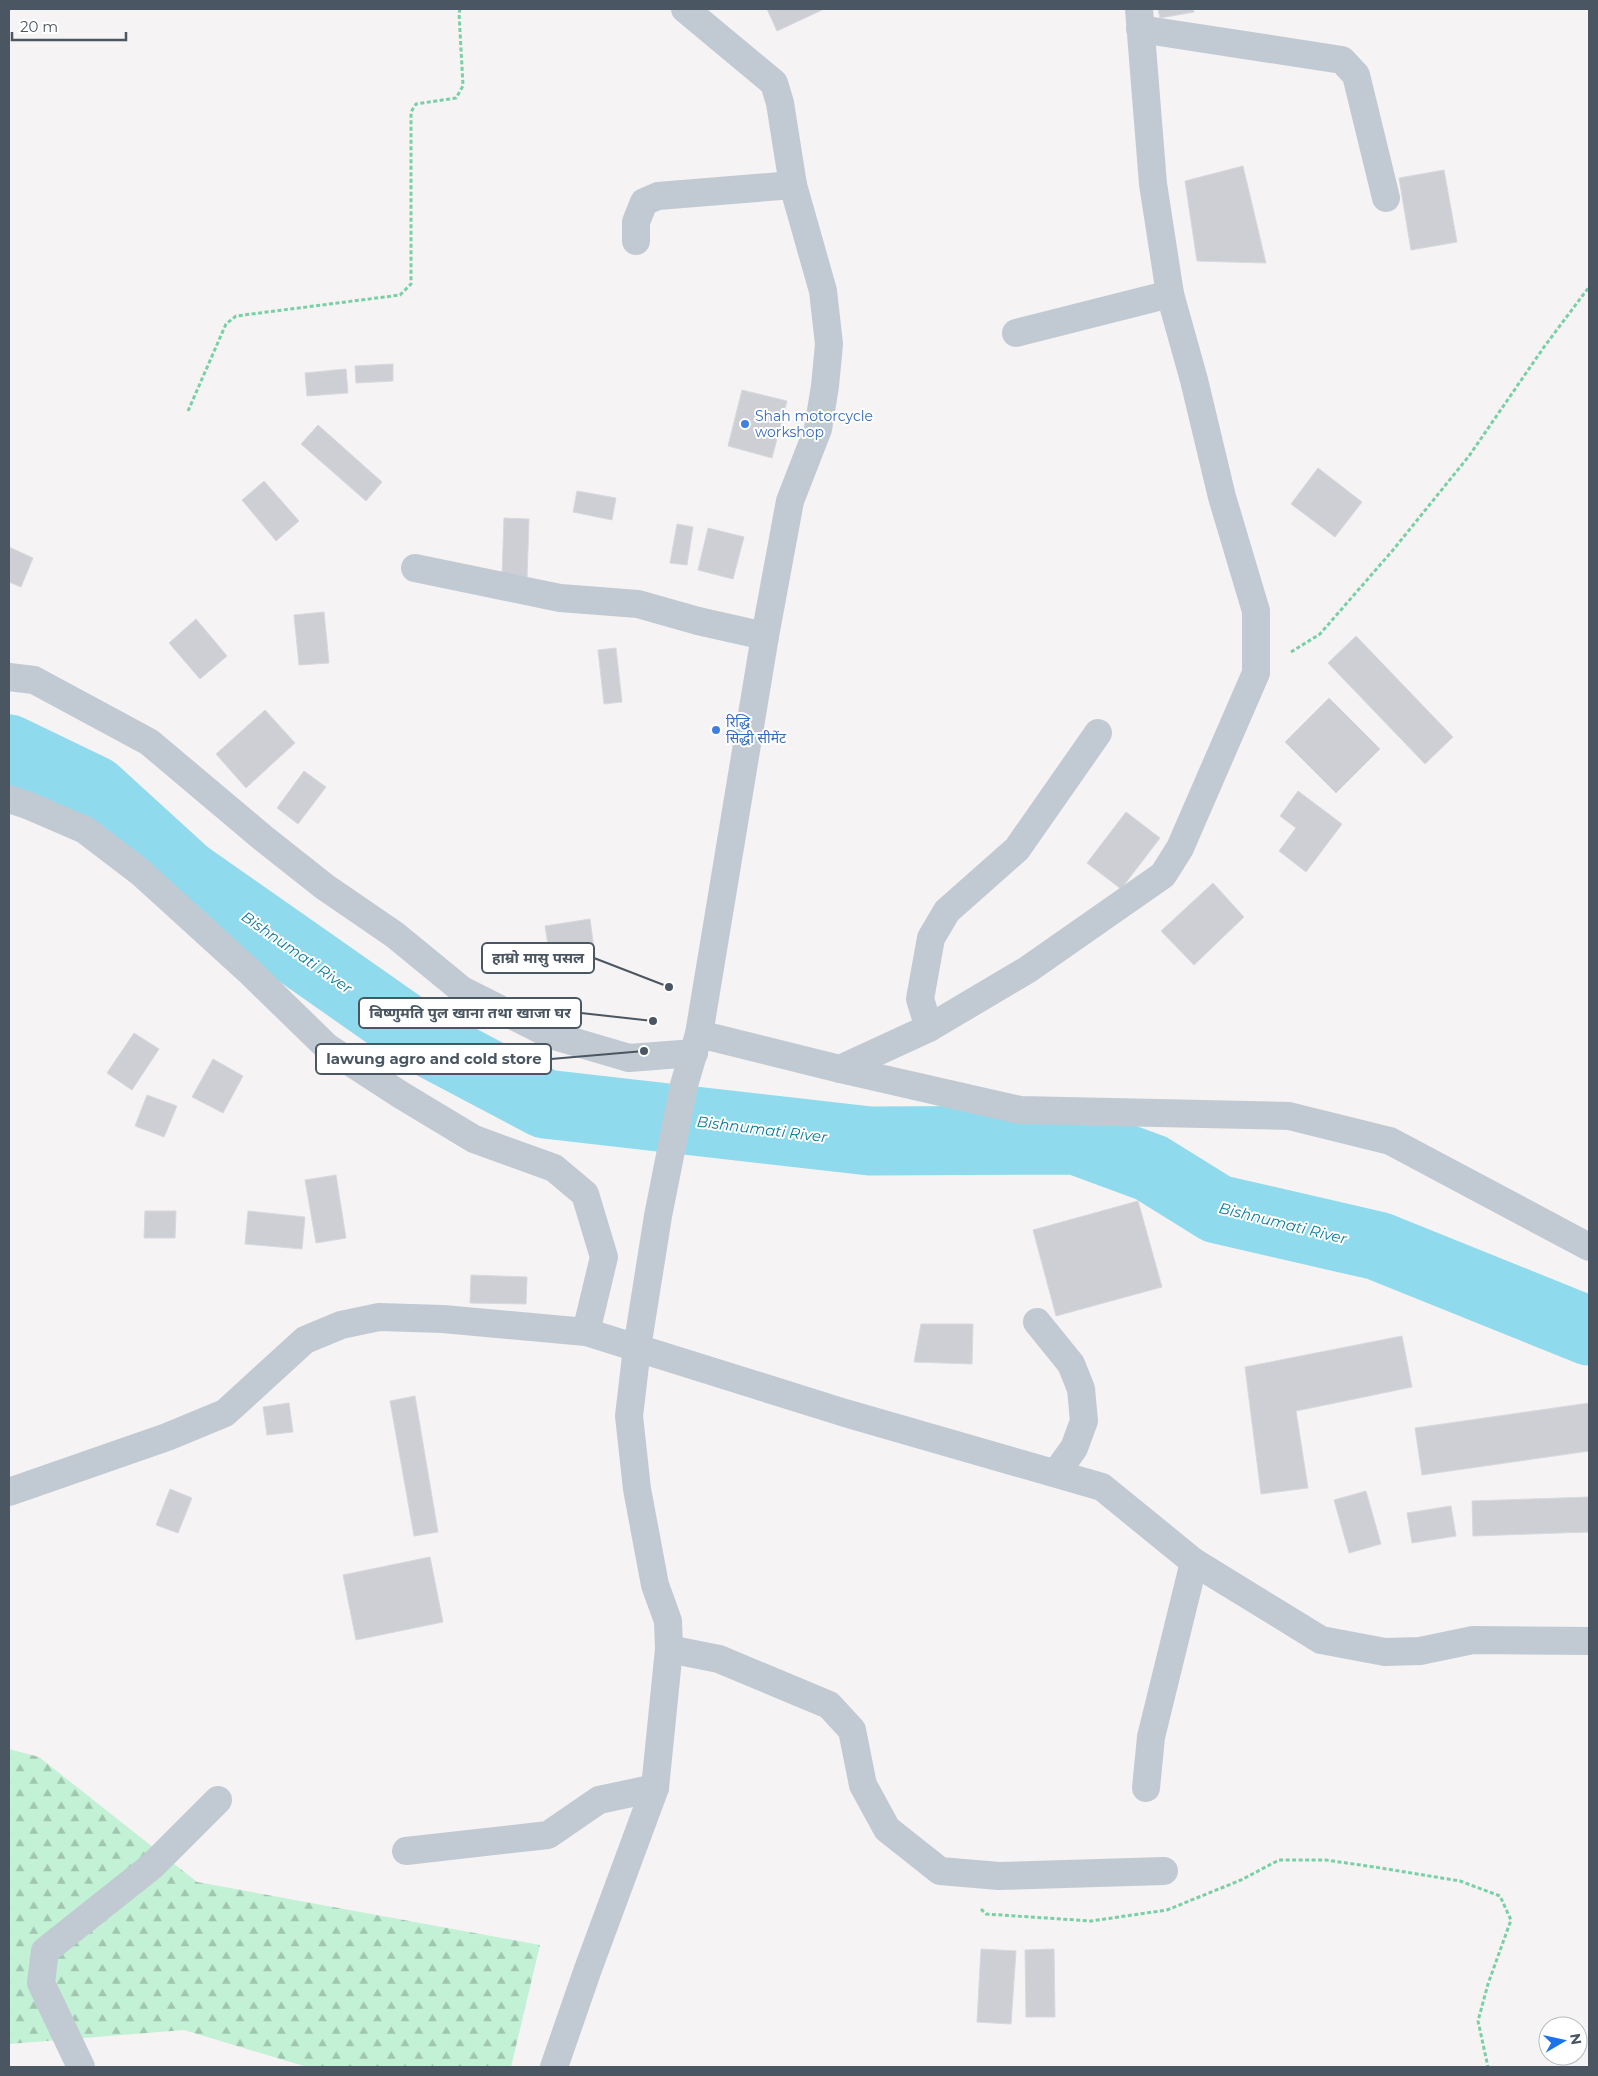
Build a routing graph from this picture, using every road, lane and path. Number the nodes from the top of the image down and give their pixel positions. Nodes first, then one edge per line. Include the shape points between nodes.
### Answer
1 (460, 9) edge
2 (685, 9) edge
3 (1140, 19) edge
4 (793, 185) junction
5 (1386, 198) dead end
6 (636, 241) dead end
7 (1589, 287) edge
8 (1170, 294) junction
9 (1016, 333) dead end
10 (188, 411) dead end
11 (416, 568) dead end
12 (765, 636) junction
13 (1256, 673) junction
14 (9, 677) edge
15 (1098, 732) dead end
16 (9, 799) edge
17 (929, 1028) junction
18 (696, 1044) junction
19 (840, 1069) junction
20 (1589, 1247) edge
21 (1037, 1322) dead end
22 (586, 1332) junction
23 (636, 1348) junction
24 (1056, 1473) junction
25 (9, 1492) edge
26 (1194, 1562) junction
27 (1589, 1641) edge
28 (670, 1649) junction
29 (655, 1788) junction
30 (1146, 1788) dead end
31 (218, 1800) dead end
32 (406, 1850) dead end
33 (1164, 1871) dead end
34 (979, 1908) dead end
35 (81, 2067) edge
36 (554, 2067) edge
37 (1488, 2067) edge

1 - 10 path via 463,86 456,98 416,104 411,112 411,284 400,295 236,316 226,324
2 - 4 street via 774,83
3 - 5 street via 1342,60 1356,75
3 - 8 street via 1153,184
4 - 6 street via 658,196 644,202 636,222
4 - 12 street via 823,291 829,344 818,429 790,501
7 - 13 path via 1469,456 1350,600 1320,634
8 - 9 street
8 - 13 street via 1222,497 1256,611
11 - 12 street via 560,598 638,604
12 - 18 street
13 - 17 street via 1180,848 1163,875 1027,970
14 - 18 street via 34,680 149,742 325,887 395,935 462,990 551,1035 629,1058
15 - 17 street via 1017,849 947,911 931,938 920,999
16 - 22 street via 84,830 140,872 327,1047 474,1139 554,1168 585,1194 604,1257
17 - 19 street
18 - 19 street
18 - 23 street via 684,1085 658,1216
19 - 20 street via 1020,1110 1289,1116 1390,1141
21 - 24 street via 1071,1364 1081,1389 1084,1421 1074,1448
22 - 23 street
22 - 25 street via 442,1319 379,1317 341,1325 305,1340 225,1413 167,1437
23 - 24 street via 845,1413
23 - 28 street via 629,1416 637,1489 655,1585 668,1621
24 - 26 street via 1102,1487
26 - 27 street via 1322,1640 1385,1652 1420,1651 1473,1640
26 - 30 street via 1151,1736
28 - 29 street
28 - 33 street via 719,1659 830,1705 852,1730 863,1786 887,1829 940,1871 999,1876
29 - 32 street via 599,1800 548,1835
29 - 36 street
31 - 35 street via 152,1866 45,1951 41,1983
34 - 37 path via 986,1914 1091,1921 1167,1910 1241,1880 1279,1860 1326,1860 1460,1881 1500,1896 1511,1920 1478,2021

